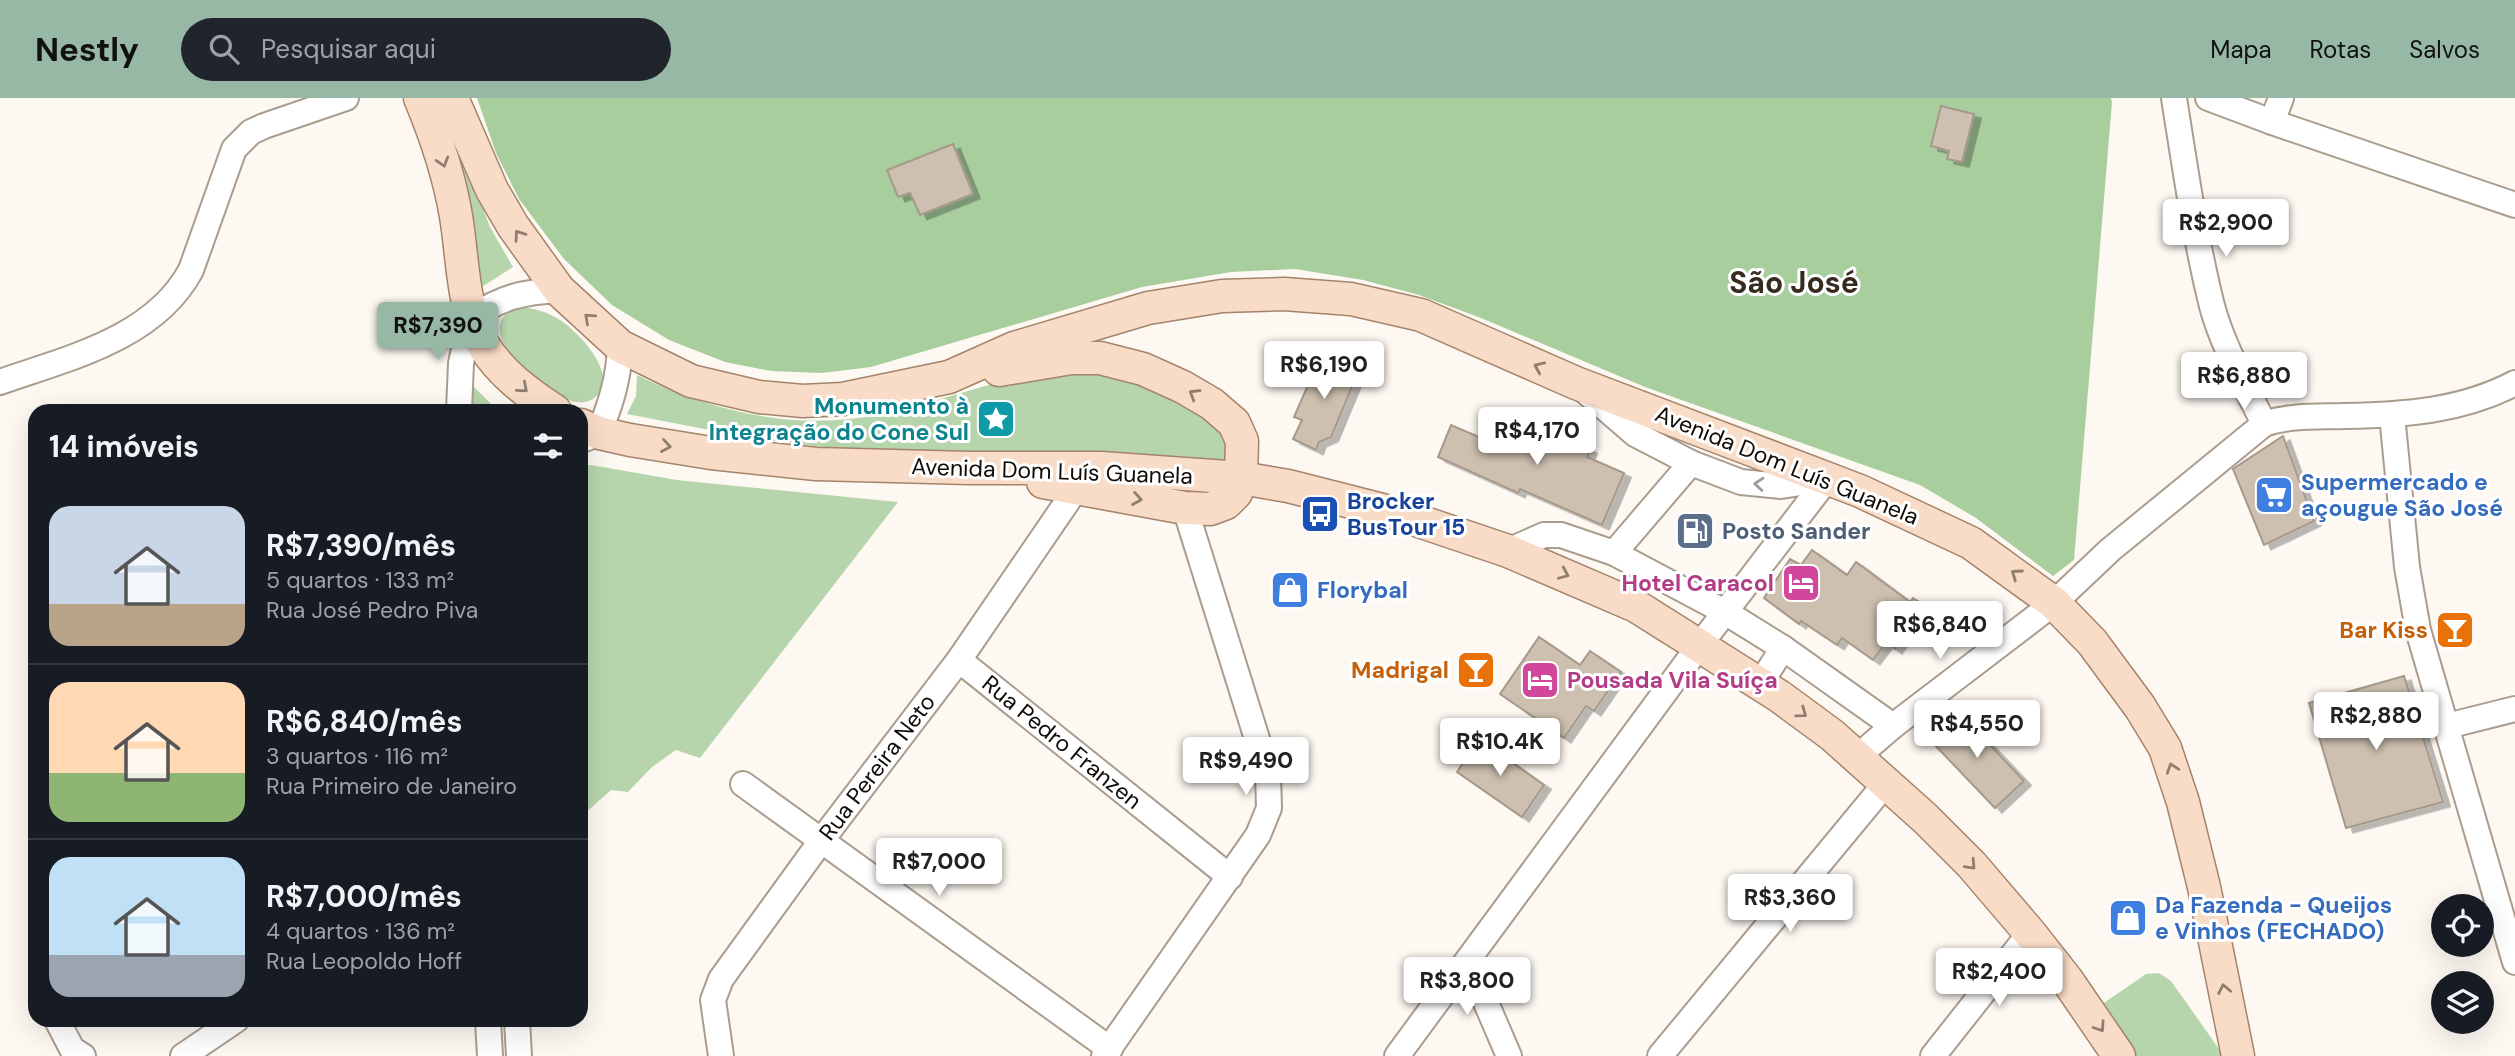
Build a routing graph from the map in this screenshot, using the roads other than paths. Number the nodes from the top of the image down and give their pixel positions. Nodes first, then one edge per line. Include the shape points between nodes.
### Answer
1 (345, 98) edge
2 (420, 98) edge
3 (452, 98) edge
4 (2174, 98) edge
5 (2208, 98) edge
6 (2281, 98) edge
7 (2272, 122) junction
8 (2515, 205) edge
9 (559, 290) junction
10 (471, 318) junction
11 (620, 345) junction
12 (950, 377) junction
13 (0, 382) edge
14 (1576, 383) junction
15 (2515, 383) edge
16 (459, 404) edge
17 (545, 404) edge
18 (2392, 415) junction
19 (2264, 424) junction
20 (588, 431) edge
21 (588, 433) edge
22 (1691, 463) junction
23 (973, 468) junction
24 (1241, 478) junction
25 (1827, 479) junction
26 (1076, 489) junction
27 (1185, 508) junction
28 (1508, 551) junction
29 (1614, 554) junction
30 (2054, 603) junction
31 (1725, 612) junction
32 (1699, 646) junction
33 (1783, 648) junction
34 (959, 660) junction
35 (1760, 684) junction
36 (2515, 709) edge
37 (1893, 726) junction
38 (2447, 726) junction
39 (1857, 757) junction
40 (1886, 783) junction
41 (743, 784) dead end
42 (821, 841) junction
43 (1230, 877) junction
44 (2030, 933) junction
45 (1468, 961) junction
46 (2515, 962) edge
47 (61, 1027) edge
48 (226, 1027) edge
49 (488, 1027) edge
50 (517, 1027) edge
51 (1107, 1052) edge
52 (83, 1056) edge
53 (183, 1056) edge
54 (490, 1056) edge
55 (519, 1056) edge
56 (721, 1056) edge
57 (1397, 1056) edge
58 (1508, 1056) edge
59 (1660, 1056) edge
60 (1933, 1056) edge
61 (2119, 1056) edge
62 (2238, 1056) edge

1 - 13 street via 264,126 234,149 191,270 166,305 115,339
2 -> 10 main road via 447,176
9 -> 3 main road, Avenida Dom Luís Guanela via 492,191
4 - 19 street via 2213,307
5 - 7 street
6 - 7 street
7 - 8 street
9 - 10 street via 505,298
11 -> 9 main road, Avenida Dom Luís Guanela
10 - 16 street via 461,363
10 -> 17 main road via 485,347 507,374
11 - 12 main road, Avenida Dom Luís Guanela via 691,381 726,391 803,401 843,399
11 - 20 street via 617,382
14 -> 12 main road, Avenida Dom Luís Guanela via 1421,315 1351,299 1284,294 1222,296 1148,308 1014,348
24 -> 12 main road via 1242,441 1234,423 1212,404 1143,369 1100,358 1071,358
14 - 22 street via 1635,434
14 - 25 main road, Avenida Dom Luís Guanela
15 - 18 street via 2491,395 2432,411
18 - 19 street via 2286,418
18 - 38 street via 2418,630
19 - 30 street via 2110,550
21 -> 23 main road, Avenida Dom Luís Guanela via 816,464
25 -> 22 street via 1781,486 1741,482
22 - 29 street
23 - 24 main road, Avenida Dom Luís Guanela via 1101,468
23 - 26 main road
24 - 27 main road via 1226,503 1210,509
24 - 28 main road, Avenida Dom Luís Guanela via 1398,513
30 -> 25 main road, Avenida Dom Luís Guanela via 1971,543
25 - 31 street
26 -> 27 main road
26 - 34 street, Rua Pereira Neto
27 - 43 street via 1268,774 1269,807 1258,835
28 - 29 street via 1544,535 1561,535
28 -> 32 main road, Avenida Dom Luís Guanela via 1636,606
29 - 31 street
30 - 37 street
62 -> 30 main road, Avenida Dom Luís Guanela via 2201,875 2165,748 2092,642
31 - 32 street
31 - 33 street
32 - 35 main road, Avenida Dom Luís Guanela
32 - 45 street
33 - 35 street
33 - 37 street
34 - 42 street, Rua Pereira Neto
34 - 43 street, Rua Pedro Franzen
35 -> 39 main road, Avenida Dom Luís Guanela
36 - 38 street
37 - 39 street
38 - 46 street
39 - 40 main road, Avenida Dom Luís Guanela
40 -> 44 main road, Avenida Dom Luís Guanela via 1962,855
40 - 59 street
41 - 42 street
42 - 51 street
42 - 56 street, Rua Pereira Neto via 721,979 713,1000
43 - 51 street
44 - 60 street
44 -> 61 main road, Avenida Dom Luís Guanela
45 - 57 street
45 - 58 street
47 - 52 street via 72,1049
48 - 53 street
49 - 54 street
50 - 55 street

